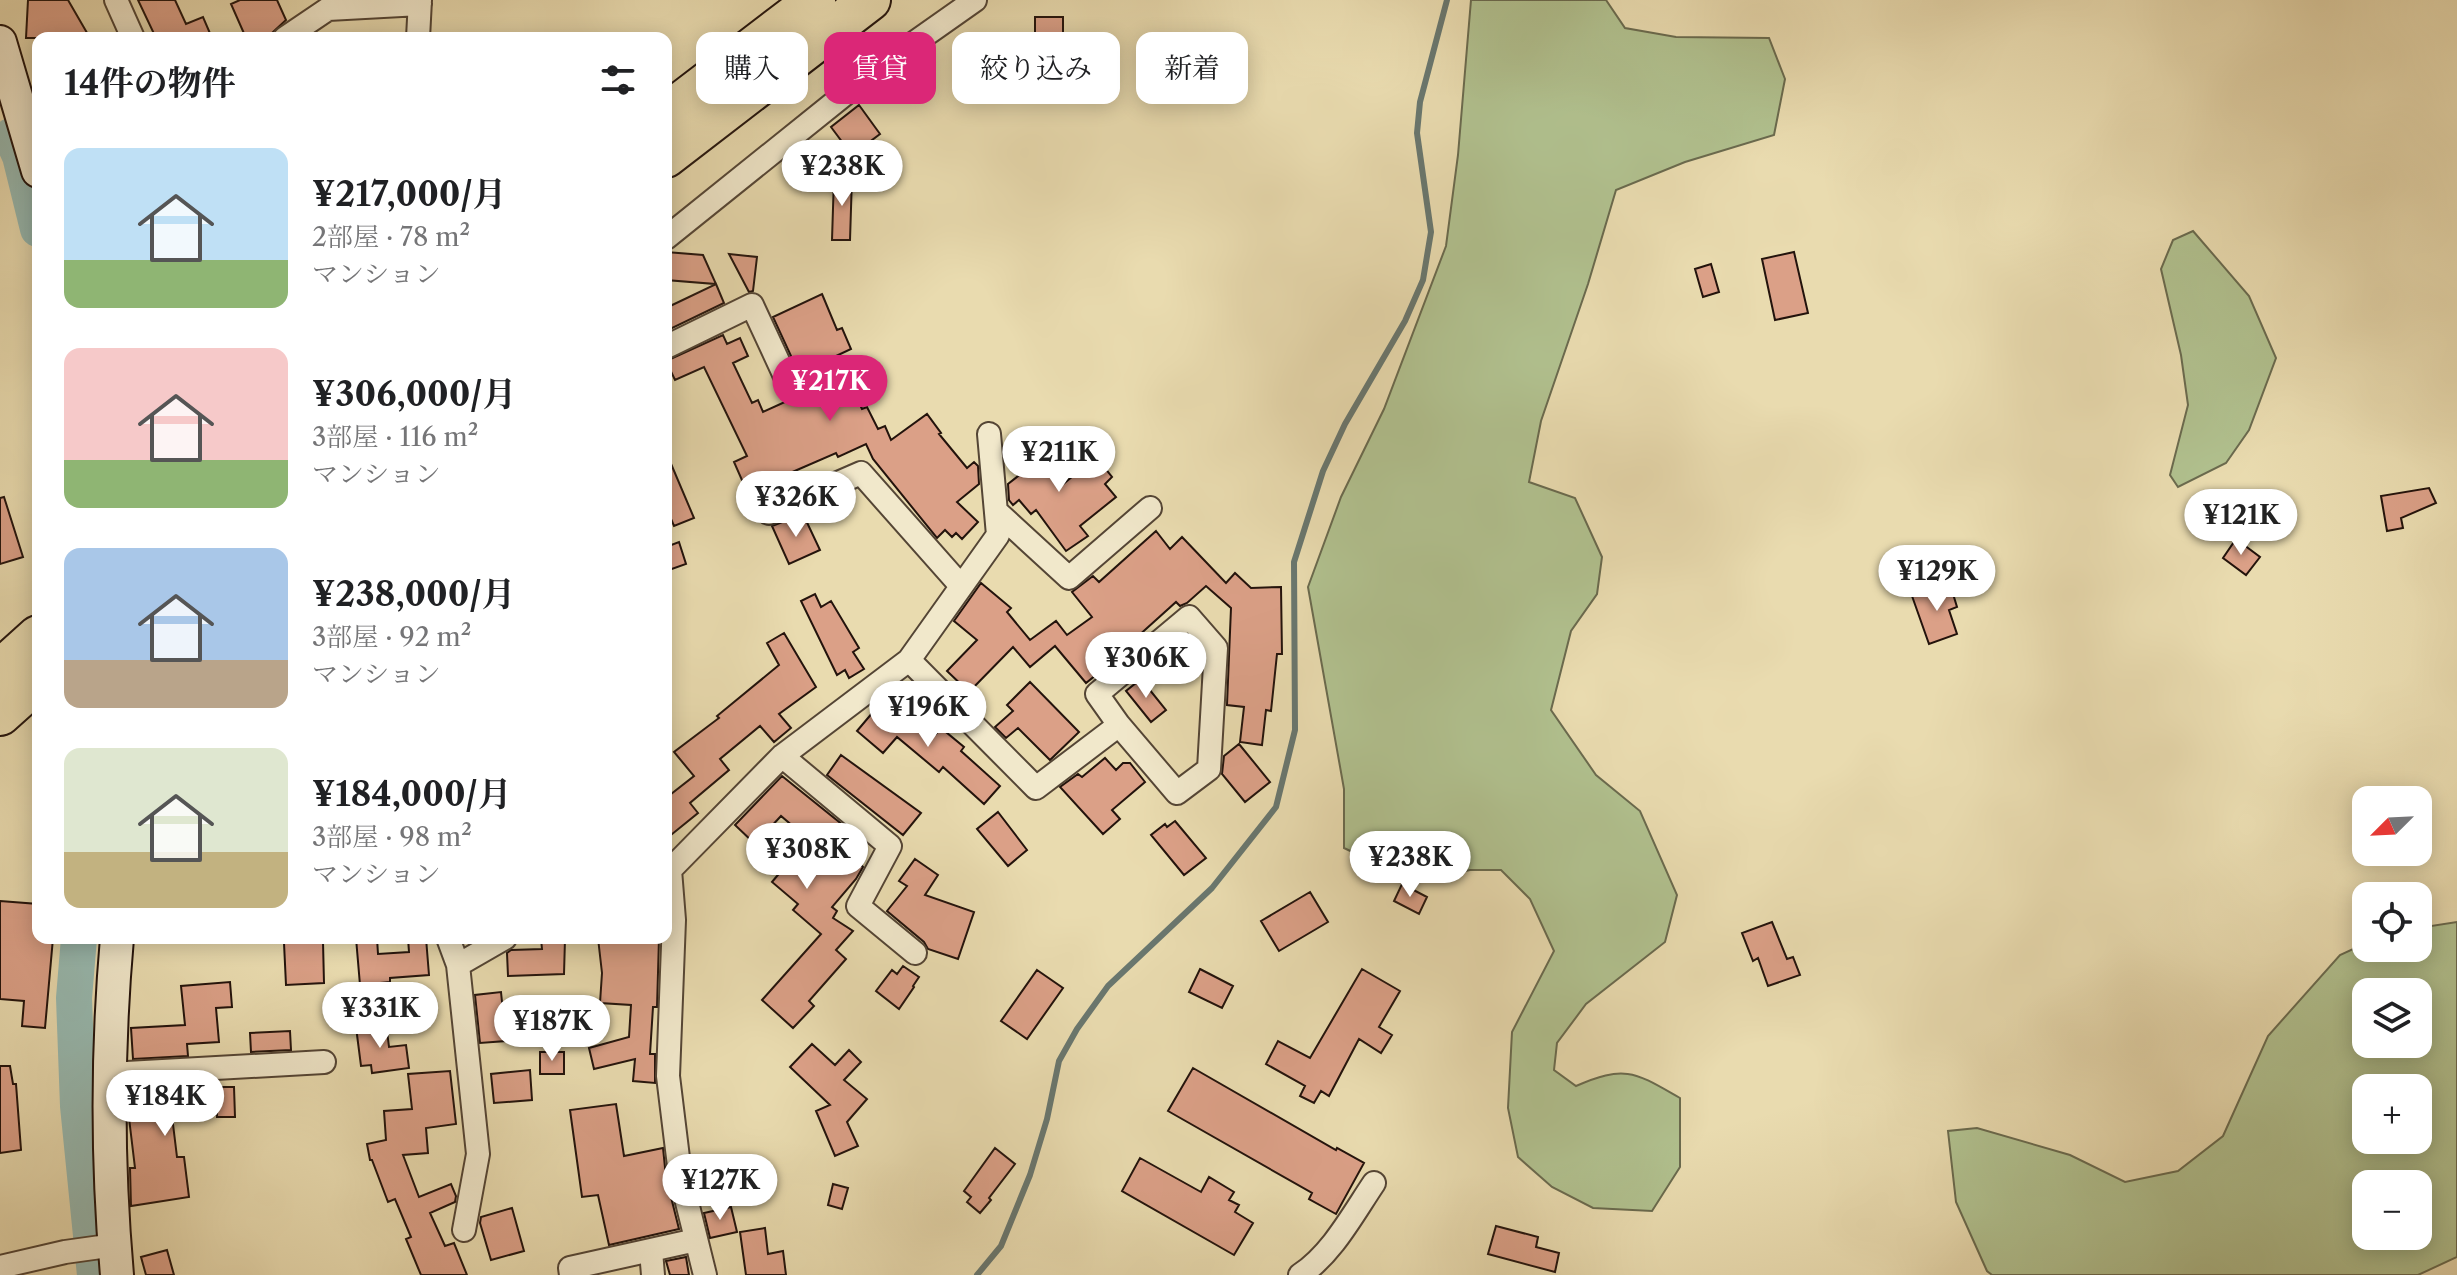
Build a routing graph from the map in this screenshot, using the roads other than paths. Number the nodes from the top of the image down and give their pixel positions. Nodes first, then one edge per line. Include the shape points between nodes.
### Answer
1 (116, 0) edge
2 (815, 0) edge
3 (870, 0) edge
4 (975, 0) edge
5 (420, 2) edge
6 (130, 32) edge
7 (294, 32) edge
8 (418, 32) edge
9 (0, 42) edge
10 (672, 109) edge
11 (32, 151) edge
12 (672, 152) edge
13 (672, 233) edge
14 (672, 344) edge
15 (790, 387) dead end
16 (989, 434) dead end
17 (1150, 508) dead end
18 (996, 511) junction
19 (769, 513) dead end
20 (961, 586) junction
21 (32, 641) edge
22 (909, 660) junction
23 (0, 670) edge
24 (32, 686) edge
25 (0, 715) edge
26 (1119, 725) junction
27 (782, 756) junction
28 (672, 864) edge
29 (672, 903) edge
30 (116, 944) edge
31 (450, 944) edge
32 (495, 944) edge
33 (915, 953) dead end
34 (458, 965) junction
35 (324, 1062) dead end
36 (109, 1074) junction
37 (1374, 1183) dead end
38 (464, 1230) dead end
39 (696, 1240) junction
40 (651, 1251) junction
41 (116, 1260) edge
42 (0, 1267) edge
43 (571, 1275) edge
44 (653, 1275) edge
45 (705, 1275) edge
46 (1300, 1275) edge

1 - 6 street
2 - 10 highway
3 - 12 highway
4 - 13 street via 867,64
5 - 7 street via 328,9
5 - 8 street
9 - 11 street
14 - 15 street via 752,305
16 - 18 street
17 - 18 street via 1069,578
18 - 20 street via 998,535
19 - 20 street via 861,473
20 - 22 street
21 - 23 highway
22 - 26 street via 1036,788
22 - 27 street
24 - 25 highway
26 - 26 street via 1097,694 1189,617 1216,648 1209,769 1177,793
27 - 28 street
27 - 33 street via 890,846 858,906
29 - 39 street via 668,1076 680,1174
30 - 36 street
31 - 34 street
32 - 34 street
34 - 38 street via 478,1154
35 - 36 street
36 - 41 street
37 - 46 street via 1313,1266
39 - 40 street
39 - 45 street
40 - 43 street via 570,1268
40 - 44 street
41 - 42 street via 65,1252

